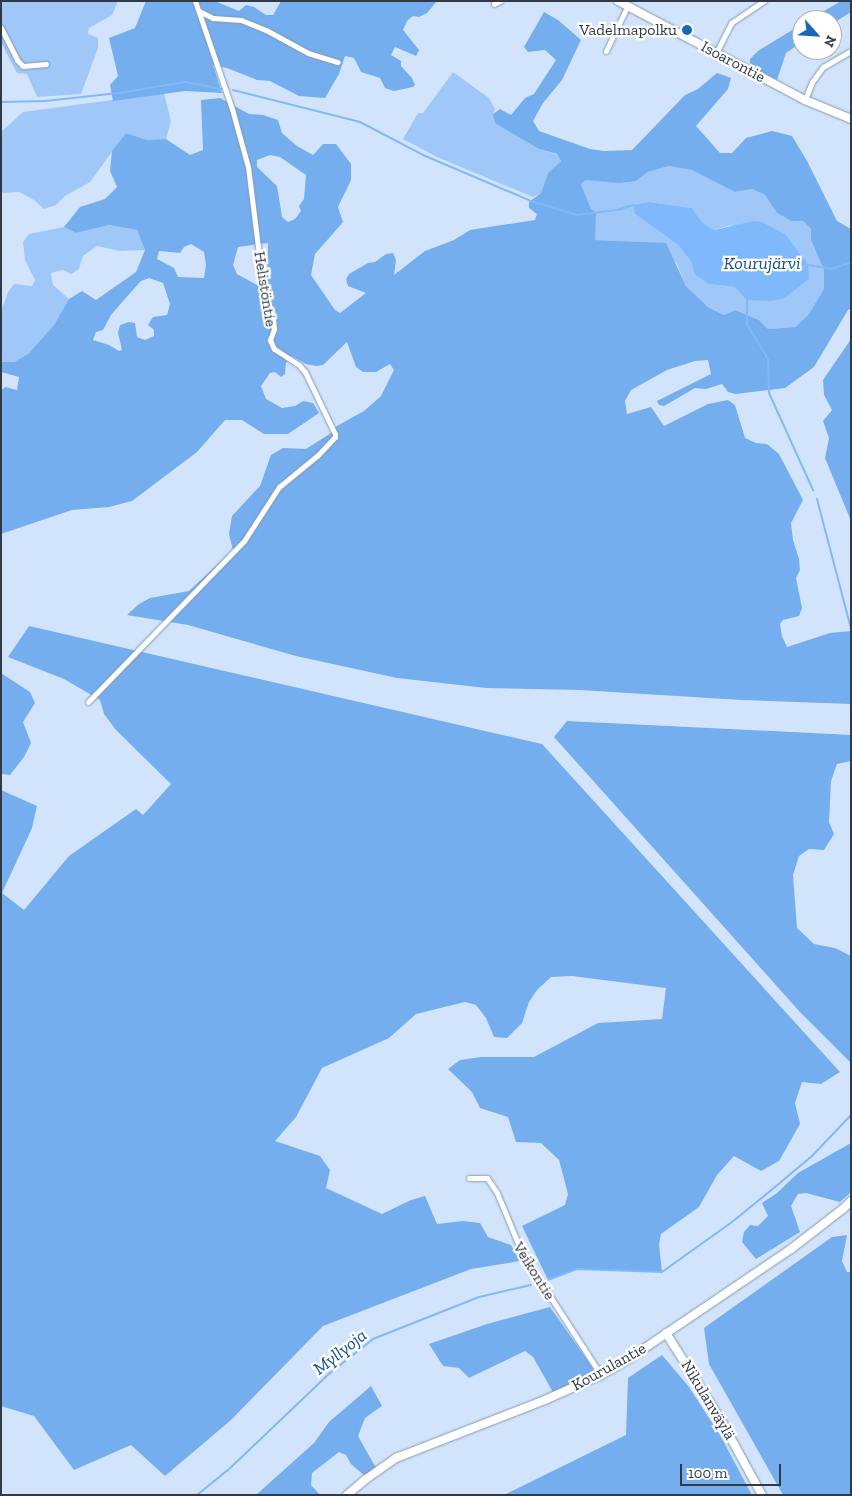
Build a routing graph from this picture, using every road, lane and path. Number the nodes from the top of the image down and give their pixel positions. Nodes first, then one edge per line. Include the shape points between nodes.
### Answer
1 (195, 1) edge
2 (618, 1) edge
3 (764, 1) edge
4 (627, 7) junction
5 (199, 10) junction
6 (1, 28) edge
7 (606, 51) dead end
8 (851, 51) edge
9 (716, 53) junction
10 (338, 62) dead end
11 (46, 64) dead end
12 (805, 100) junction
13 (851, 119) edge
14 (88, 702) dead end
15 (469, 1178) dead end
16 (851, 1201) edge
17 (666, 1333) junction
18 (601, 1375) junction
19 (347, 1495) edge
20 (762, 1495) edge

1 - 5 street, Helistöntie
2 - 4 street, Isoarontie
3 - 9 street via 731,23
4 - 7 street
4 - 9 street, Isoarontie
5 - 10 street via 213,18 241,20 308,53
5 - 14 street, Helistöntie via 248,167 263,287 273,317 274,329 270,340 274,349 305,372 335,434 318,455 279,487 228,558
6 - 11 street via 23,66
8 - 12 street via 823,67
9 - 12 street, Isoarontie
12 - 13 street, Isoarontie
15 - 18 street, Veikontie via 487,1178 497,1193 522,1253
16 - 17 street, Kourulantie via 791,1249
17 - 18 street, Kourulantie
17 - 20 street, Nikulanväylä via 708,1398
18 - 19 street, Kourulantie via 396,1458

